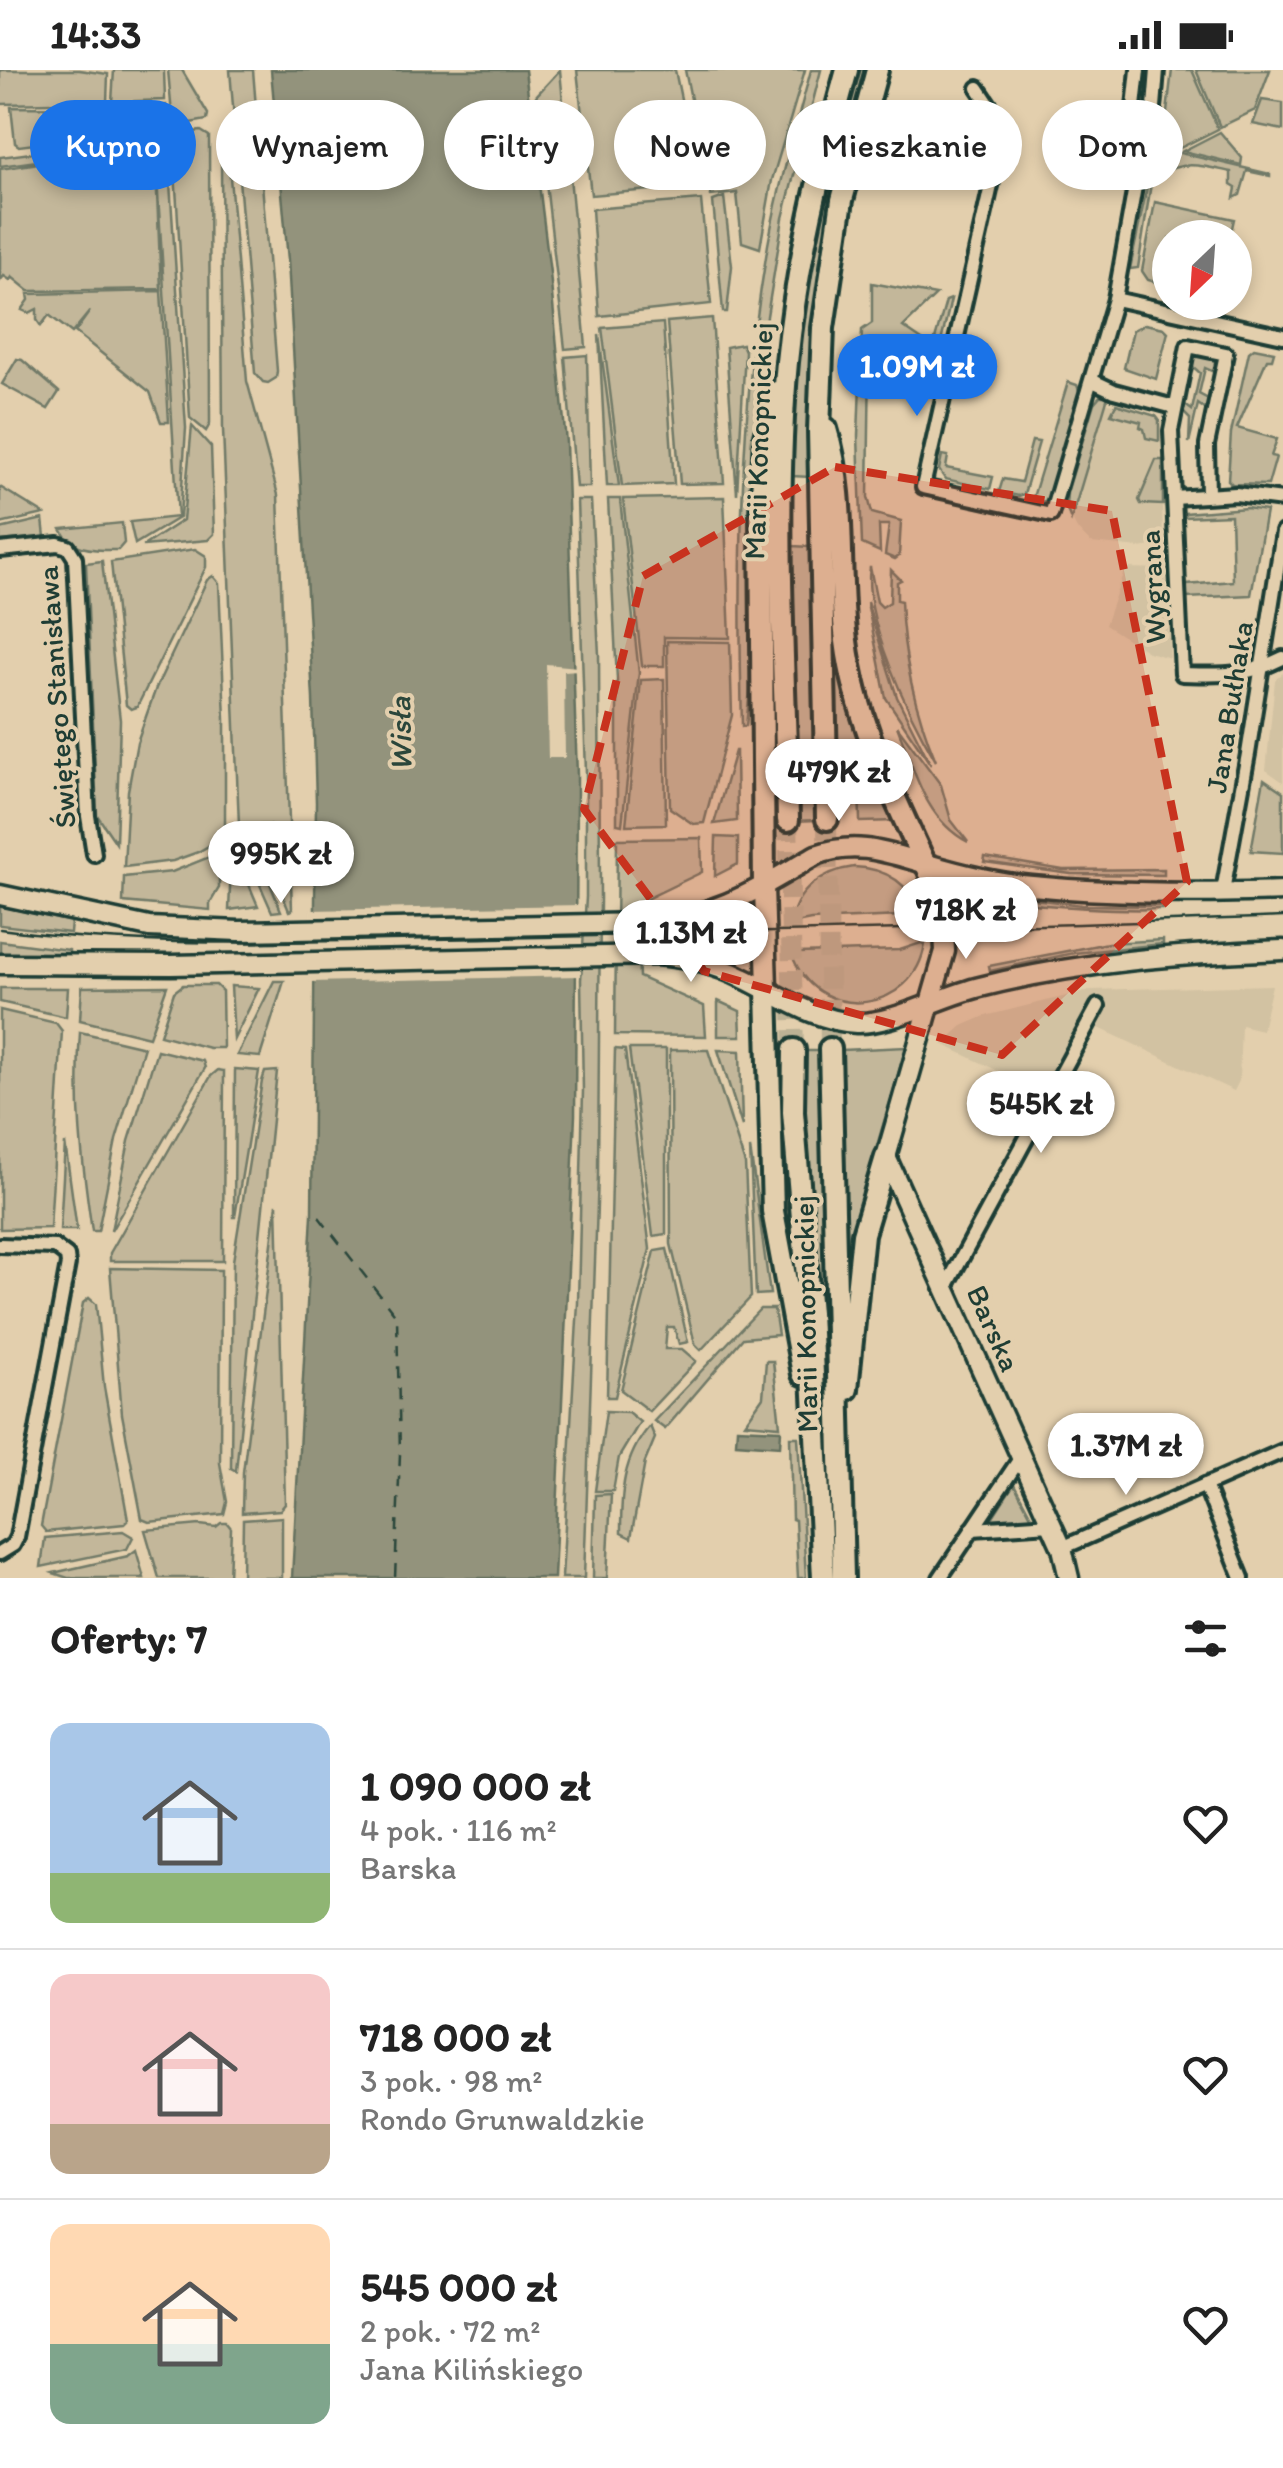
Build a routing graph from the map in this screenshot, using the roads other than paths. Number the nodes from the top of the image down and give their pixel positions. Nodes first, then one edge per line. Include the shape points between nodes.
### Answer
1 (847, 70) edge
2 (876, 70) edge
3 (1138, 70) edge
4 (1158, 70) edge
5 (978, 88) dead end
6 (1135, 100) edge
7 (1155, 100) edge
8 (1134, 190) edge
9 (1115, 299) junction
10 (1283, 336) edge
11 (787, 367) junction
12 (1093, 381) junction
13 (1174, 407) junction
14 (819, 408) junction
15 (1208, 495) junction
16 (1174, 498) junction
17 (1283, 500) edge
18 (1283, 532) edge
19 (0, 550) edge
20 (1283, 658) edge
21 (1259, 670) junction
22 (788, 820) tunnel mouth
23 (827, 820) tunnel mouth
24 (94, 854) dead end
25 (925, 864) junction
26 (764, 886) junction
27 (1223, 890) junction
28 (1283, 891) edge
29 (0, 895) edge
30 (1283, 950) edge
31 (0, 964) edge
32 (767, 989) junction
33 (932, 1002) junction
34 (1098, 1006) dead end
35 (830, 1049) tunnel mouth
36 (794, 1050) tunnel mouth
37 (886, 1158) junction
38 (0, 1245) edge
39 (946, 1287) junction
40 (828, 1444) junction
41 (1283, 1451) edge
42 (1021, 1458) junction
43 (1205, 1485) junction
44 (1051, 1524) junction
45 (972, 1529) junction
46 (1062, 1548) junction
47 (2, 1553) edge
48 (823, 1578) edge
49 (843, 1578) edge
50 (940, 1578) edge
51 (1069, 1578) edge
52 (1242, 1578) edge

1 - 11 main road, Marii Konopnickiej via 811,205
2 - 14 main road, Marii Konopnickiej via 835,234
3 - 6 street
4 - 7 street
5 - 12 street via 1002,137 923,487 1051,516
8 - 9 street
9 - 10 street
9 - 12 street
11 - 22 main road, Marii Konopnickiej via 782,506
11 - 26 main road via 766,436 760,515
12 - 13 street
13 - 15 street, Wygrana via 1188,346 1226,354 1207,441
13 - 16 street, Wygrana
14 - 23 main road, Marii Konopnickiej
14 - 25 main road via 836,464 843,616 855,690
15 - 16 street
15 - 17 street
16 - 21 street, Wygrana via 1182,674
18 - 21 street, Jana Bułhaka
19 - 24 street, Świętego Stanisława via 58,544 76,558
20 - 21 street
21 - 27 street, Jana Bułhaka
25 - 26 street via 845,847 816,855
25 - 27 street via 1027,886
25 - 33 street via 946,928
26 - 29 street via 670,921 239,931 149,927
26 - 32 street
27 - 28 street
30 - 33 street via 1086,966
31 - 32 street via 655,955 694,961
32 - 33 street via 849,1023
32 - 40 main road via 773,1211
33 - 37 street
34 - 39 street
35 - 40 main road, Marii Konopnickiej
36 - 40 main road, Marii Konopnickiej via 810,1314
37 - 39 street, Barska
37 - 40 main road via 863,1234
38 - 47 street via 55,1247 68,1256 17,1536
39 - 42 street, Barska
40 - 48 main road, Marii Konopnickiej
40 - 49 main road, Marii Konopnickiej
41 - 43 street
42 - 44 street, Barska
42 - 45 street
43 - 46 street
43 - 52 street
44 - 45 street
44 - 46 street, Barska
45 - 50 street
46 - 51 street, Barska

